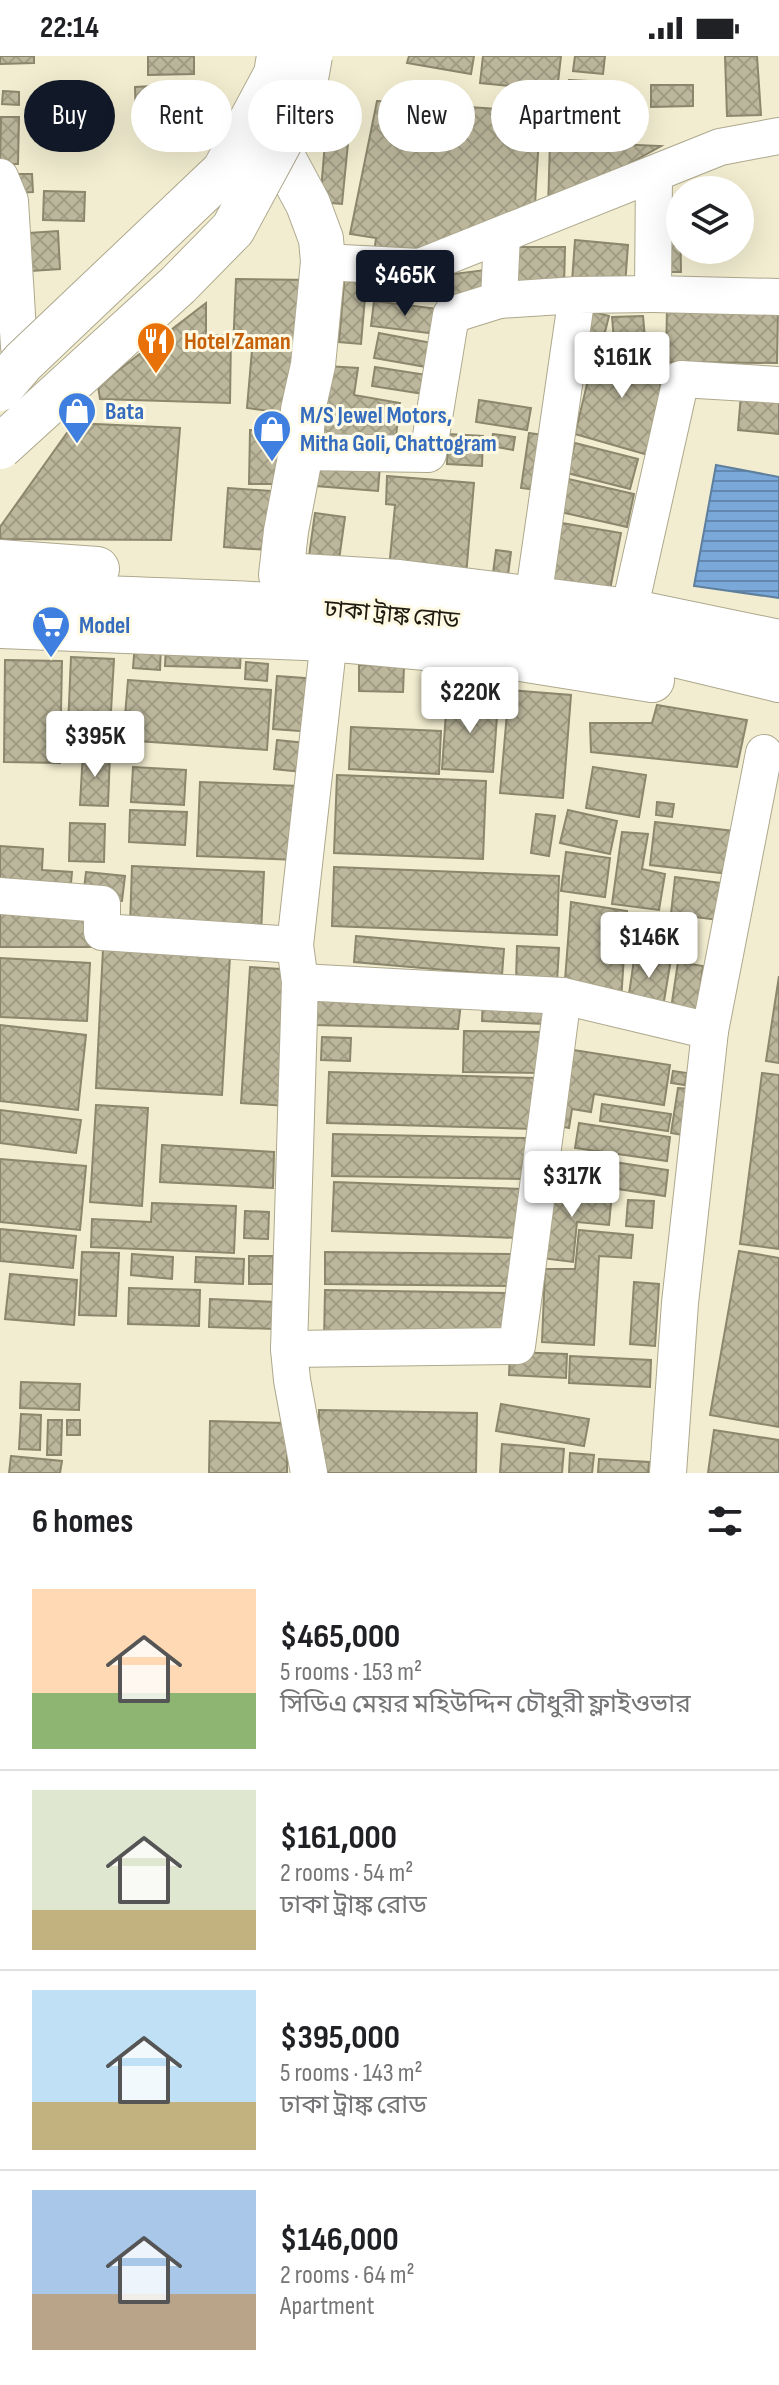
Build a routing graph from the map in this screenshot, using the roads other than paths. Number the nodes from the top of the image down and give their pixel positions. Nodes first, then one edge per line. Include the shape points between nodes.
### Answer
1 (279, 56) edge
2 (310, 56) edge
3 (779, 136) edge
4 (286, 163) dead end
5 (654, 174) junction
6 (0, 177) edge
7 (502, 235) junction
8 (323, 262) junction
9 (653, 294) junction
10 (577, 295) junction
11 (779, 297) edge
12 (499, 300) junction
13 (19, 347) dead end
14 (779, 385) edge
15 (0, 389) edge
16 (0, 447) edge
17 (301, 452) junction
18 (0, 562) edge
19 (281, 575) junction
20 (0, 595) edge
21 (533, 599) junction
22 (629, 611) junction
23 (0, 626) edge
24 (329, 639) junction
25 (779, 642) edge
26 (779, 680) edge
27 (779, 710) edge
28 (764, 753) dead end
29 (0, 896) edge
30 (295, 945) junction
31 (300, 982) junction
32 (563, 996) junction
33 (710, 1031) junction
34 (289, 1349) junction
35 (309, 1473) edge
36 (668, 1473) edge

1 - 15 main road, bridge via 276,74 224,171
2 - 16 main road, bridge via 302,101 233,229
3 - 5 street via 720,147
4 - 8 main road via 308,204
5 - 7 street
5 - 9 street
6 - 13 street via 10,201
7 - 8 street via 420,267
7 - 12 street
8 - 17 main road
9 - 10 street
9 - 11 street
10 - 12 street
10 - 21 street
12 - 17 street via 451,315 428,454
14 - 22 street via 681,379
17 - 19 main road
18 - 19 main road, ঢাকা ট্রাঙ্ক রোড
19 - 21 main road, ঢাকা ট্রাঙ্ক রোড via 399,582
20 - 26 main road, ঢাকা ট্রাঙ্ক রোড via 298,605 525,626
21 - 22 main road, ঢাকা ট্রাঙ্ক রোড
22 - 25 main road, ঢাকা ট্রাঙ্ক রোড
23 - 24 main road
24 - 27 main road via 490,654 636,676
24 - 30 street
28 - 33 street
29 - 30 street via 102,904 102,932
30 - 31 street
31 - 32 street
31 - 34 street
32 - 33 street
32 - 34 street via 517,1346
33 - 36 street via 680,1303
34 - 35 street

